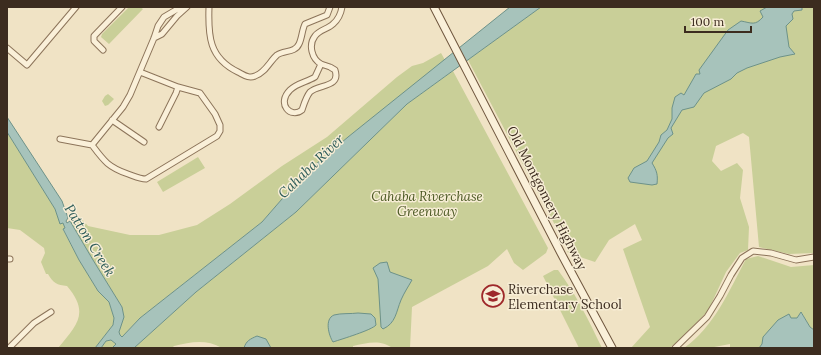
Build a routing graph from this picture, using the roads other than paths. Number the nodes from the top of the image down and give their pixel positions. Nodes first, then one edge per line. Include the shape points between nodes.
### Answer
1 (76, 7) edge
2 (122, 7) edge
3 (181, 7) edge
4 (187, 7) edge
5 (209, 7) edge
6 (330, 7) edge
7 (342, 7) edge
8 (434, 7) edge
9 (154, 38) junction
10 (7, 48) edge
11 (103, 50) dead end
12 (321, 64) junction
13 (140, 72) junction
14 (178, 86) junction
15 (112, 120) junction
16 (159, 127) dead end
17 (60, 139) dead end
18 (144, 142) dead end
19 (92, 145) junction
20 (814, 257) edge
21 (51, 312) dead end
22 (9, 348) edge
23 (612, 348) edge
24 (675, 348) edge

1 - 10 street via 27,65
2 - 11 street via 94,36 94,41
3 - 9 street via 164,17
4 - 9 street via 162,34
5 - 6 street via 210,40 220,60 248,77 254,77 279,53 297,48 305,24 327,15
7 - 12 street via 337,20 313,40 312,52
8 - 23 street, Old Montgomery Highway
9 - 13 street
12 - 12 street via 315,77 296,85 284,98 290,111 296,113 302,110 310,92 333,82 335,70
13 - 14 street
13 - 15 street via 130,95
14 - 16 street
14 - 19 street via 200,93 220,126 217,136 146,179 109,166
15 - 18 street
15 - 19 street
17 - 19 street
20 - 24 street via 796,260 754,251 742,258 707,317
21 - 22 street via 34,323

